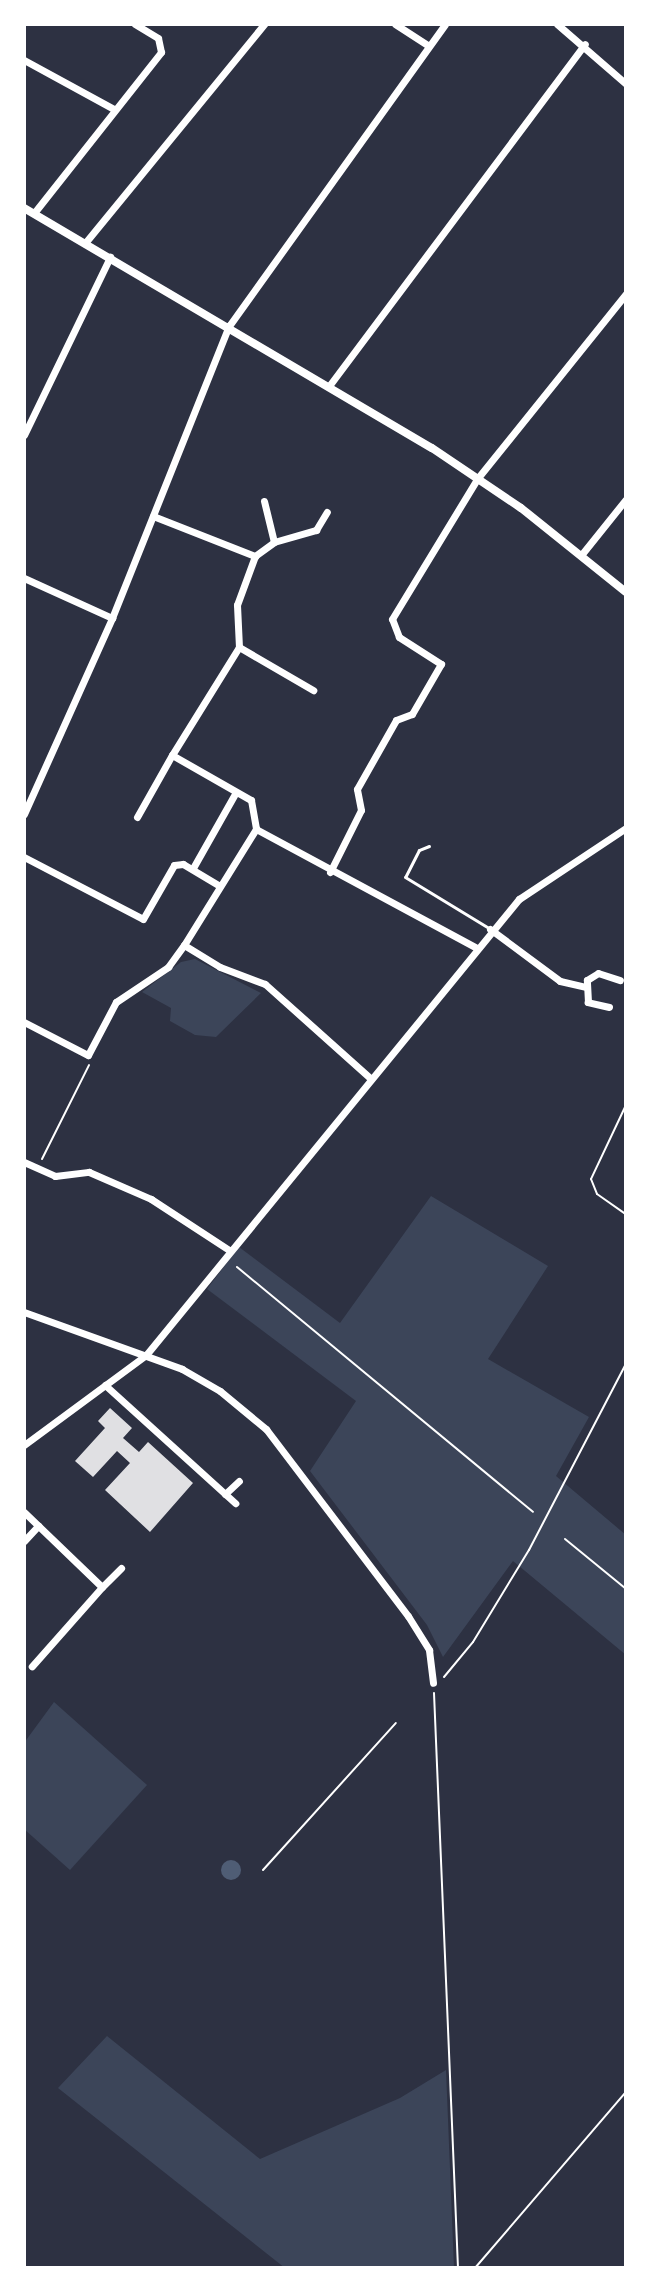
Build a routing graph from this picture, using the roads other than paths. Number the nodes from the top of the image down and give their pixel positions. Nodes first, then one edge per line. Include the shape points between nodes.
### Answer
1 (135, 24) edge
2 (264, 24) edge
3 (395, 24) edge
4 (445, 24) edge
5 (557, 24) edge
6 (585, 44) junction
7 (429, 46) junction
8 (24, 60) edge
9 (626, 84) edge
10 (114, 109) junction
11 (24, 208) edge
12 (34, 213) junction
13 (85, 243) junction
14 (110, 257) junction
15 (626, 294) edge
16 (229, 326) junction
17 (329, 386) junction
18 (24, 435) edge
19 (477, 479) junction
20 (626, 499) edge
21 (264, 501) dead end
22 (327, 512) dead end
23 (153, 516) junction
24 (274, 542) junction
25 (582, 554) junction
26 (255, 556) junction
27 (24, 578) edge
28 (626, 592) edge
29 (112, 618) junction
30 (239, 647) junction
31 (313, 690) dead end
32 (172, 755) junction
33 (236, 792) junction
34 (24, 814) edge
35 (137, 817) dead end
36 (626, 828) edge
37 (253, 831) junction
38 (429, 846) dead end
39 (24, 857) edge
40 (193, 868) junction
41 (330, 872) junction
42 (218, 885) junction
43 (490, 929) junction
44 (184, 945) junction
45 (475, 947) junction
46 (620, 980) dead end
47 (585, 987) junction
48 (609, 1007) dead end
49 (24, 1022) edge
50 (369, 1077) junction
51 (24, 1162) edge
52 (229, 1250) junction
53 (24, 1312) edge
54 (146, 1355) junction
55 (105, 1385) junction
56 (24, 1445) edge
57 (239, 1481) dead end
58 (225, 1494) junction
59 (235, 1503) dead end
60 (24, 1512) edge
61 (38, 1526) junction
62 (24, 1541) edge
63 (121, 1568) dead end
64 (102, 1587) junction
65 (32, 1666) dead end
66 (433, 1683) road end

1 - 10 street via 158,38 161,52
2 - 13 street
3 - 7 street
4 - 7 street
5 - 6 street
6 - 9 street
6 - 17 street
7 - 16 street
8 - 10 street
10 - 12 street
11 - 12 street
12 - 13 street
13 - 14 street
14 - 16 street
14 - 18 street
15 - 19 street
16 - 17 street
16 - 23 street
17 - 19 street
19 - 25 street
19 - 41 street via 392,619 399,637 441,664 412,714 396,720 357,789 361,810
20 - 25 street
21 - 24 street
22 - 24 street via 316,530
23 - 26 street
23 - 29 street
24 - 26 street
25 - 28 street
26 - 30 street via 237,605 243,637
27 - 29 street
29 - 34 street
30 - 31 street
30 - 32 street
32 - 33 street
32 - 35 street
33 - 37 street via 251,800
33 - 40 street
36 - 43 street via 519,899
37 - 41 street
37 - 42 street
38 - 43 lane via 419,850 405,877
39 - 40 street via 143,919 174,865
40 - 42 street
41 - 45 street
42 - 44 street
43 - 45 street
43 - 47 street via 560,981
44 - 49 street via 168,967 116,1002 88,1055
44 - 50 street via 220,967 265,984
45 - 50 street
46 - 47 street via 598,973
47 - 48 street via 588,1002
50 - 52 street
51 - 52 street via 55,1176 89,1172 151,1199
52 - 54 street
53 - 54 street
54 - 55 street
54 - 66 street via 182,1369 244,1409 312,1485 429,1650
55 - 56 street
55 - 58 street
57 - 58 street
58 - 59 street
60 - 61 street
61 - 62 street
61 - 64 street
63 - 64 street
64 - 65 street

